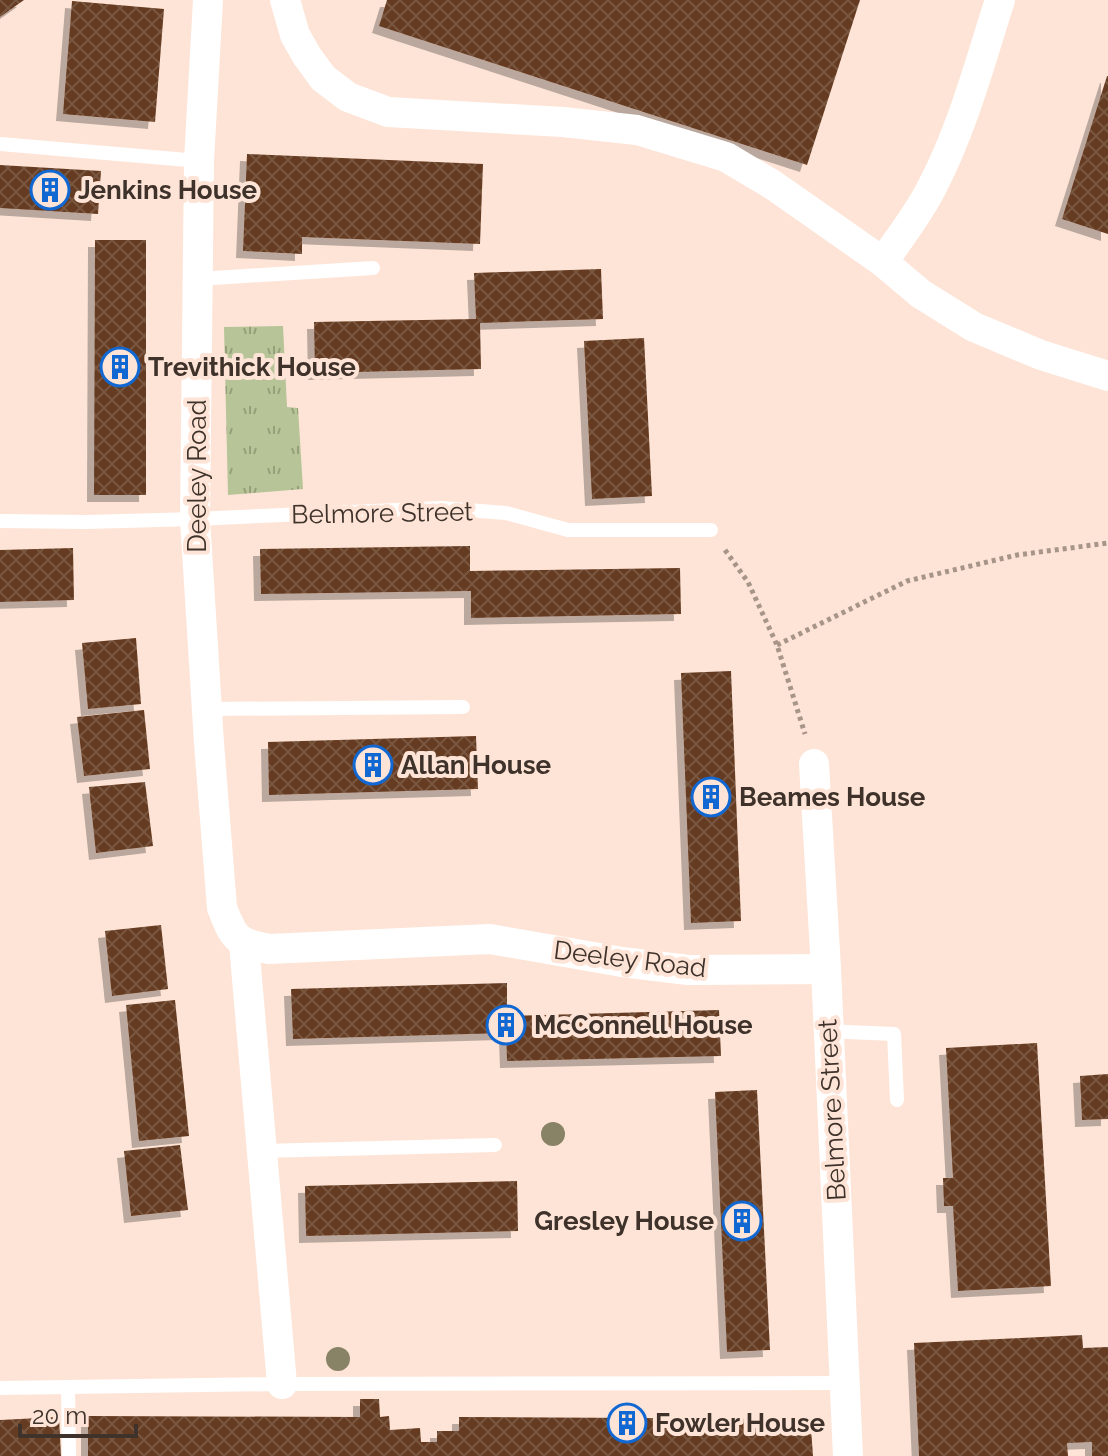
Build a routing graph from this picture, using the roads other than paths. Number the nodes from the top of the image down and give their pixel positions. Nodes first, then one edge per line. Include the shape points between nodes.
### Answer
1 (208, 0) edge
2 (285, 0) edge
3 (1000, 0) edge
4 (0, 144) edge
5 (199, 161) junction
6 (883, 262) junction
7 (373, 268) dead end
8 (198, 279) junction
9 (1108, 376) edge
10 (195, 519) junction
11 (0, 521) edge
12 (711, 530) road end
13 (463, 707) dead end
14 (207, 709) junction
15 (814, 764) road end
16 (244, 944) junction
17 (826, 969) junction
18 (824, 1031) junction
19 (897, 1100) dead end
20 (495, 1145) dead end
21 (262, 1151) junction
22 (845, 1383) junction
23 (282, 1384) junction
24 (68, 1387) junction
25 (0, 1388) edge
26 (69, 1456) edge
27 (848, 1456) edge

1 - 5 street, Deeley Road
2 - 6 street via 307,56 323,78 348,97 388,112 637,130 726,157
3 - 6 street via 937,179
4 - 5 lane
5 - 8 street, Deeley Road
6 - 9 street via 921,294 982,331
7 - 8 lane
8 - 10 street, Deeley Road
10 - 11 lane, Belmore Street
10 - 12 lane, Belmore Street via 441,508 506,513 568,530
10 - 14 street, Deeley Road
13 - 14 lane
14 - 16 street, Deeley Road via 222,908
15 - 17 street, Belmore Street
16 - 17 street, Deeley Road via 269,949 490,939 688,970
16 - 21 street, Deeley Road
17 - 18 street, Belmore Street
18 - 19 lane via 894,1034
18 - 22 street, Belmore Street
20 - 21 lane
21 - 23 street, Deeley Road
22 - 23 lane
22 - 27 street, Belmore Street
23 - 24 lane
24 - 25 lane
24 - 26 lane

